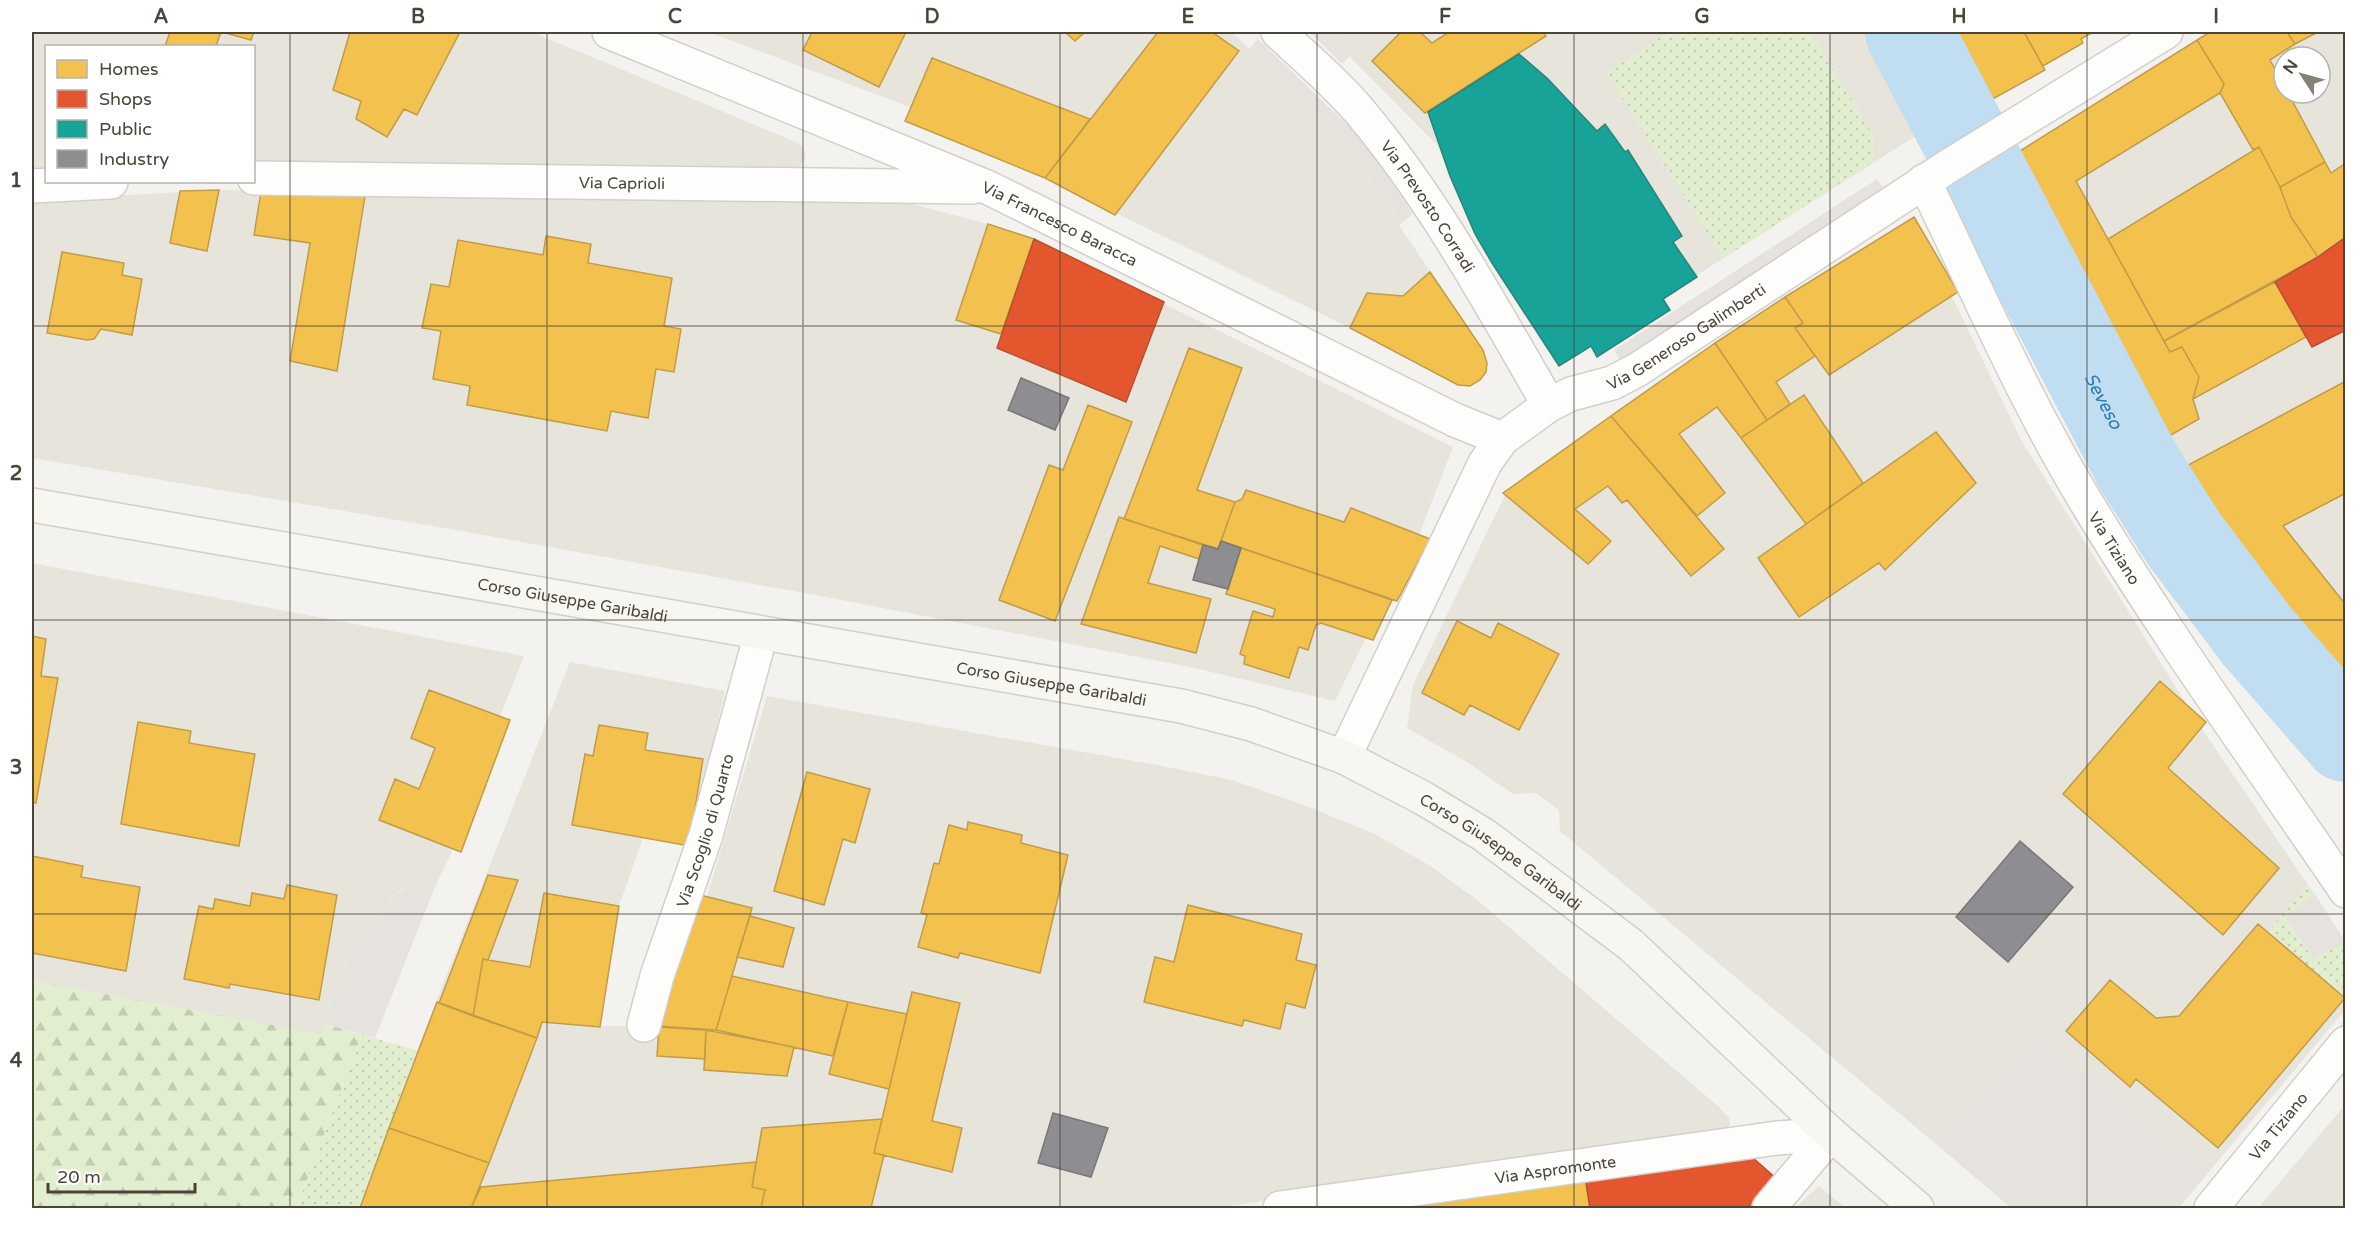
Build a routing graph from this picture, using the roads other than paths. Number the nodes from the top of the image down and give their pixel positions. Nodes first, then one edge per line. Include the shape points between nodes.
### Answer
1 (609, 32) edge
2 (1278, 32) edge
3 (2166, 32) edge
4 (1935, 174) junction
5 (255, 178) edge
6 (91, 183) edge
7 (32, 186) edge
8 (989, 188) junction
9 (1549, 405) junction
10 (1502, 439) junction
11 (32, 505) edge
12 (761, 634) junction
13 (1344, 757) junction
14 (2346, 891) edge
15 (644, 1025) dead end
16 (2346, 1043) edge
17 (1831, 1134) junction
18 (1280, 1209) edge
19 (1769, 1209) edge
20 (1917, 1209) edge
21 (2211, 1209) edge

1 - 8 street, Via Francesco Baracca
2 - 9 street, Via Prevosto Corradi via 1361,112 1396,157 1448,230
3 - 4 street, Via Generoso Galimberti
4 - 9 street, Via Generoso Galimberti via 1637,370
4 - 14 street, Via Tiziano via 2027,397 2088,504 2167,630
5 - 8 street, Via Caprioli
6 - 7 street
8 - 10 street, Via Francesco Baracca via 1455,420
9 - 10 street, Via Generoso Galimberti
10 - 13 street, Via Generoso Galimberti via 1485,464
11 - 12 main road, Corso Giuseppe Garibaldi
12 - 13 main road, Corso Giuseppe Garibaldi via 1181,706 1251,724
12 - 15 street, Via Scoglio di Quarto via 706,835
13 - 17 main road, Corso Giuseppe Garibaldi via 1484,835 1631,945
16 - 21 street, Via Tiziano
17 - 18 street, Via Aspromonte via 1778,1138
17 - 19 street
17 - 20 main road, Corso Giuseppe Garibaldi

